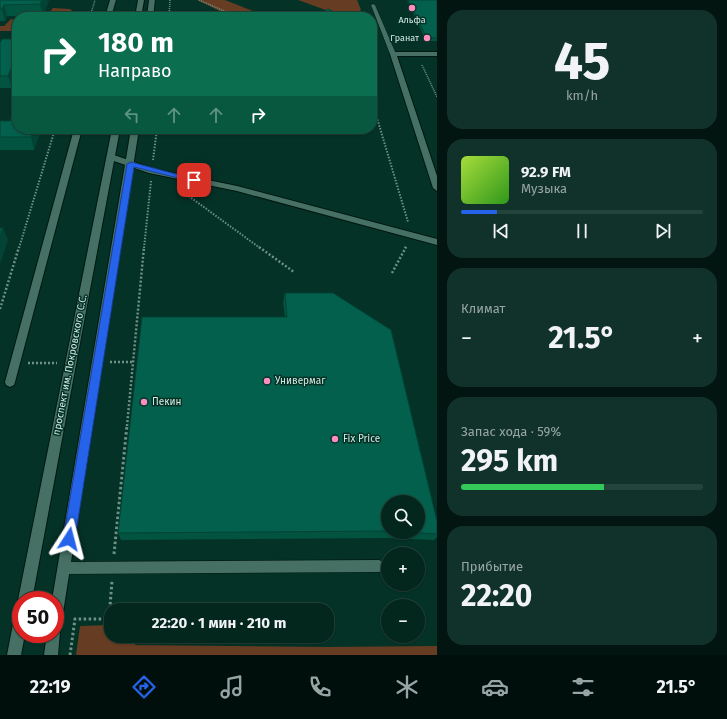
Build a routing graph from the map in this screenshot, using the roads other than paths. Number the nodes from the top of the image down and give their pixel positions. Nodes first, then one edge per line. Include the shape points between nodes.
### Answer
1 (113, 0) edge
2 (142, 0) edge
3 (152, 0) edge
4 (373, 5) dead end
5 (109, 12) edge
6 (139, 12) edge
7 (151, 12) edge
8 (376, 12) edge
9 (377, 15) edge
10 (393, 54) junction
11 (437, 54) edge
12 (77, 134) edge
13 (115, 134) edge
14 (135, 134) edge
15 (111, 156) junction
16 (131, 164) junction
17 (437, 188) edge
18 (437, 242) edge
19 (10, 382) dead end
20 (379, 566) dead end
21 (64, 568) junction
22 (27, 591) edge
23 (60, 591) edge
24 (16, 643) edge
25 (53, 643) edge
26 (14, 655) edge
27 (51, 655) edge

1 - 5 main road
2 - 6 main road
3 - 7 main road
4 - 8 lane
9 - 10 lane
10 - 11 main road
10 - 17 main road
12 - 19 main road
13 - 15 main road, проспект им. Покровского С.С.
14 - 16 main road
15 - 16 main road
15 - 22 main road, проспект им. Покровского С.С.
16 - 18 main road
16 - 21 main road
20 - 21 lane
21 - 23 main road
24 - 26 main road
25 - 27 main road

